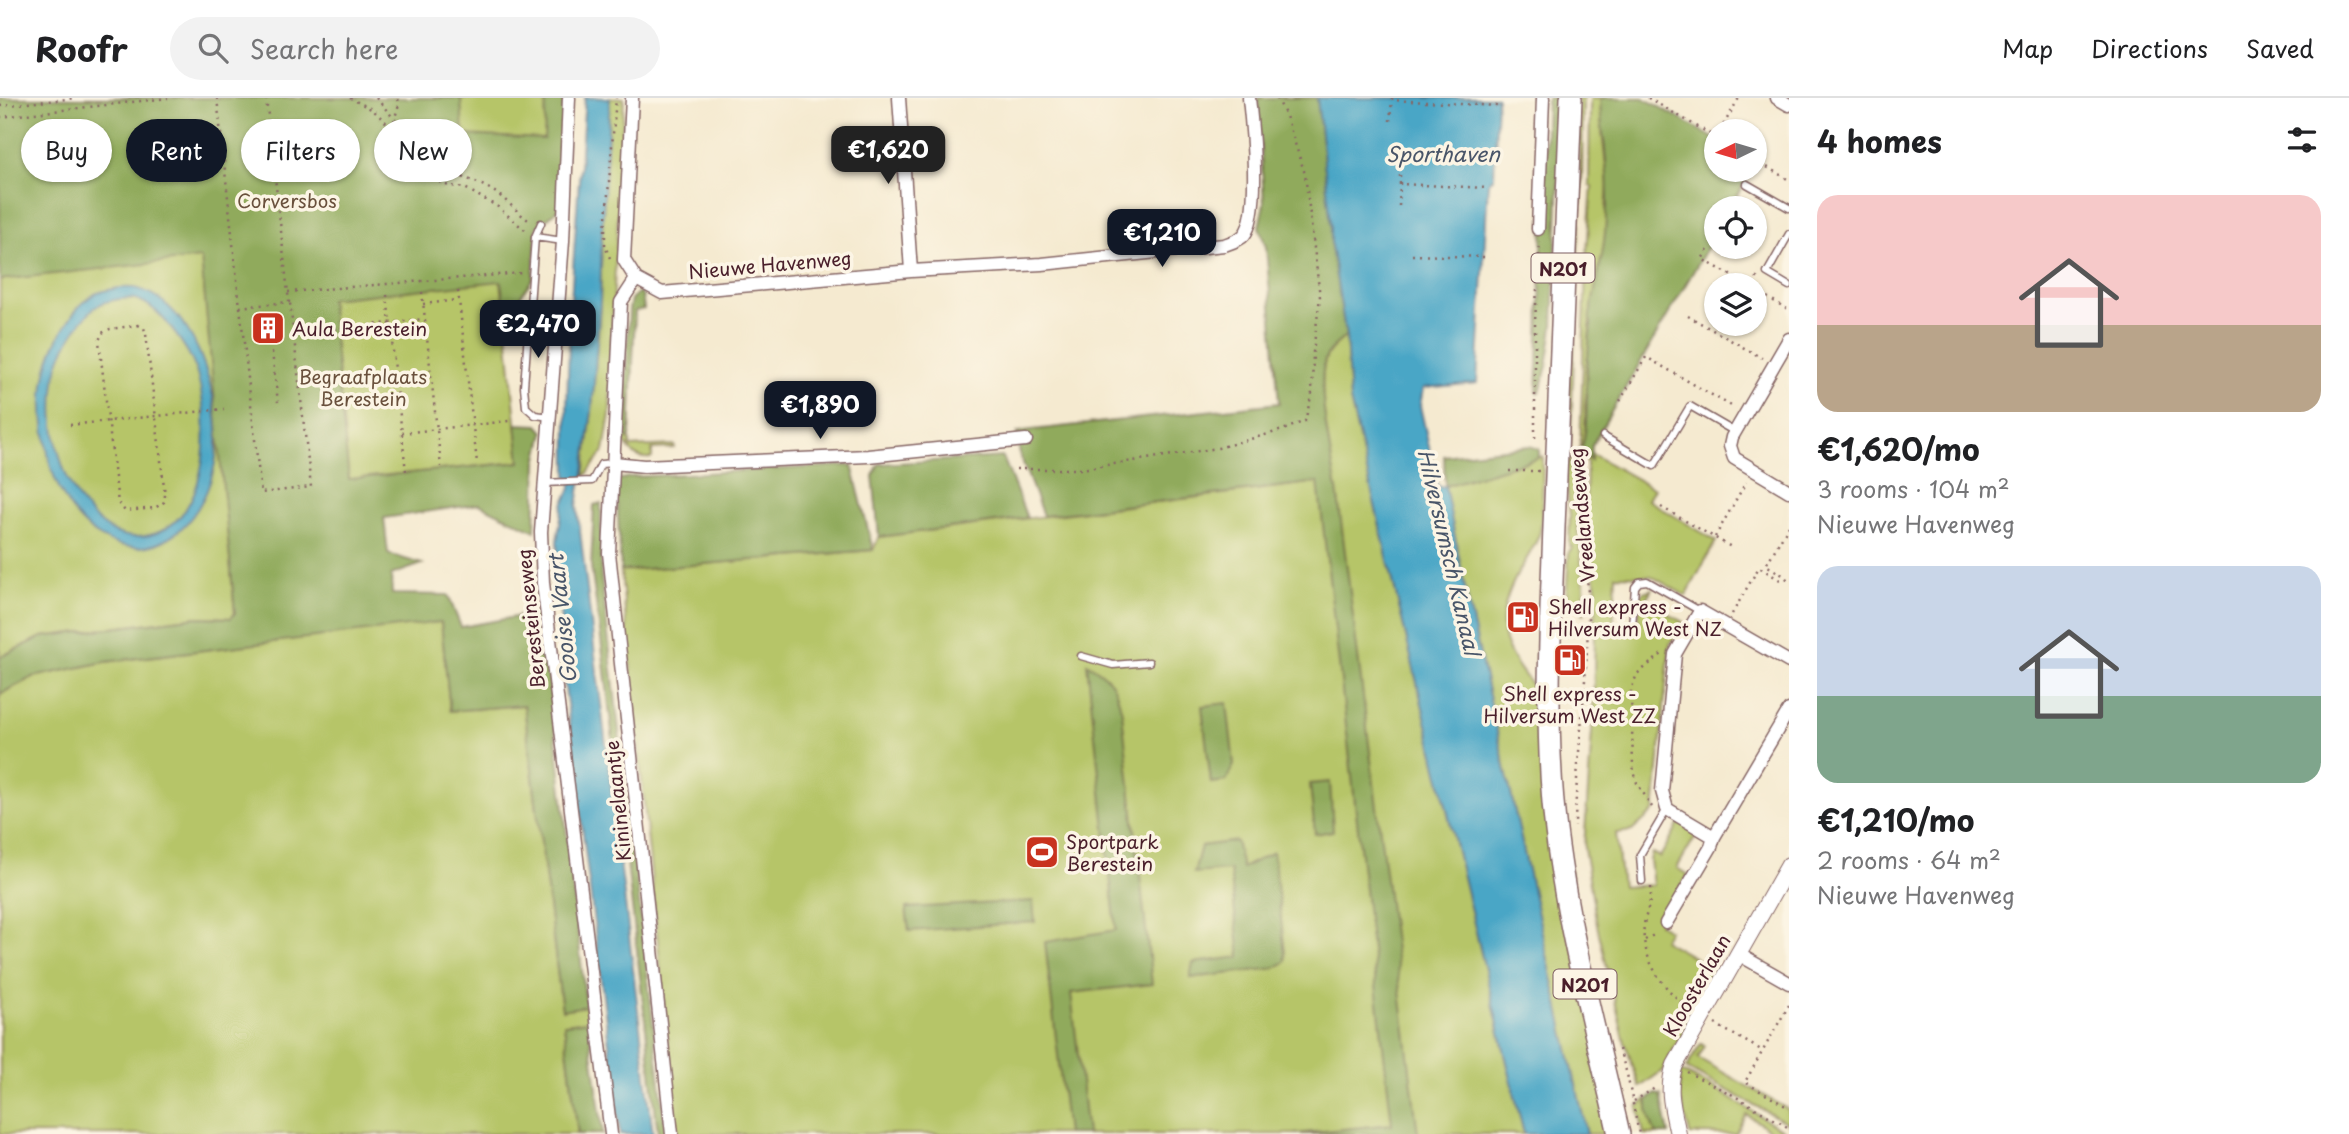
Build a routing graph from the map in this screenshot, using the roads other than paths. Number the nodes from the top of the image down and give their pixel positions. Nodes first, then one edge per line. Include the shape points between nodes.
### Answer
1 (569, 98) edge
2 (632, 98) edge
3 (899, 98) edge
4 (1250, 98) edge
5 (1543, 98) edge
6 (1571, 98) edge
7 (1777, 98) edge
8 (1789, 105) edge
9 (1747, 184) dead end
10 (1789, 208) edge
11 (541, 223) road end
12 (1538, 229) road end
13 (1789, 234) edge
14 (535, 237) junction
15 (563, 241) junction
16 (911, 271) junction
17 (636, 279) junction
18 (1789, 286) edge
19 (1788, 342) edge
20 (551, 417) junction
21 (1735, 432) junction
22 (1603, 436) dead end
23 (1026, 440) dead end
24 (614, 463) junction
25 (544, 483) junction
26 (1789, 491) edge
27 (1700, 611) junction
28 (1632, 626) dead end
29 (1082, 656) dead end
30 (1149, 662) dead end
31 (1789, 662) edge
32 (1789, 710) edge
33 (1665, 812) junction
34 (1714, 837) junction
35 (1789, 865) edge
36 (1642, 881) dead end
37 (1666, 923) dead end
38 (1738, 954) junction
39 (1789, 983) edge
40 (611, 1134) edge
41 (672, 1134) edge
42 (1619, 1134) edge
43 (1678, 1134) edge

1 - 15 street, Beresteinseweg
2 - 17 street via 624,260
3 - 16 street
4 - 16 street, Nieuwe Havenweg via 1252,219 1243,236 1224,246
5 - 12 street
6 - 42 main road, Vreelandseweg / N201 via 1551,615 1550,760 1571,923
7 - 8 street
9 - 10 lane
11 - 14 lane
13 - 18 lane via 1767,273
14 - 15 lane
14 - 20 lane via 524,387 526,407 535,415
15 - 20 street, Beresteinseweg
16 - 17 street, Nieuwe Havenweg via 662,293
17 - 24 street via 621,302
19 - 21 street
20 - 25 street, Beresteinseweg
21 - 22 lane via 1690,406 1654,466
21 - 26 street via 1730,443 1737,461
23 - 24 street via 868,456 644,466
24 - 25 lane via 601,464 596,478 589,482
24 - 41 street, Kininelaantje via 609,553
25 - 40 street, Beresteinseweg via 543,583
27 - 28 lane via 1647,580 1635,587
27 - 31 street
27 - 33 street via 1675,654 1662,791
29 - 30 lane via 1113,665
32 - 34 street
33 - 34 street
33 - 36 lane via 1640,855
34 - 37 street
35 - 38 street, Kloosterlaan
38 - 39 street
38 - 43 street, Kloosterlaan via 1672,1072 1671,1102

